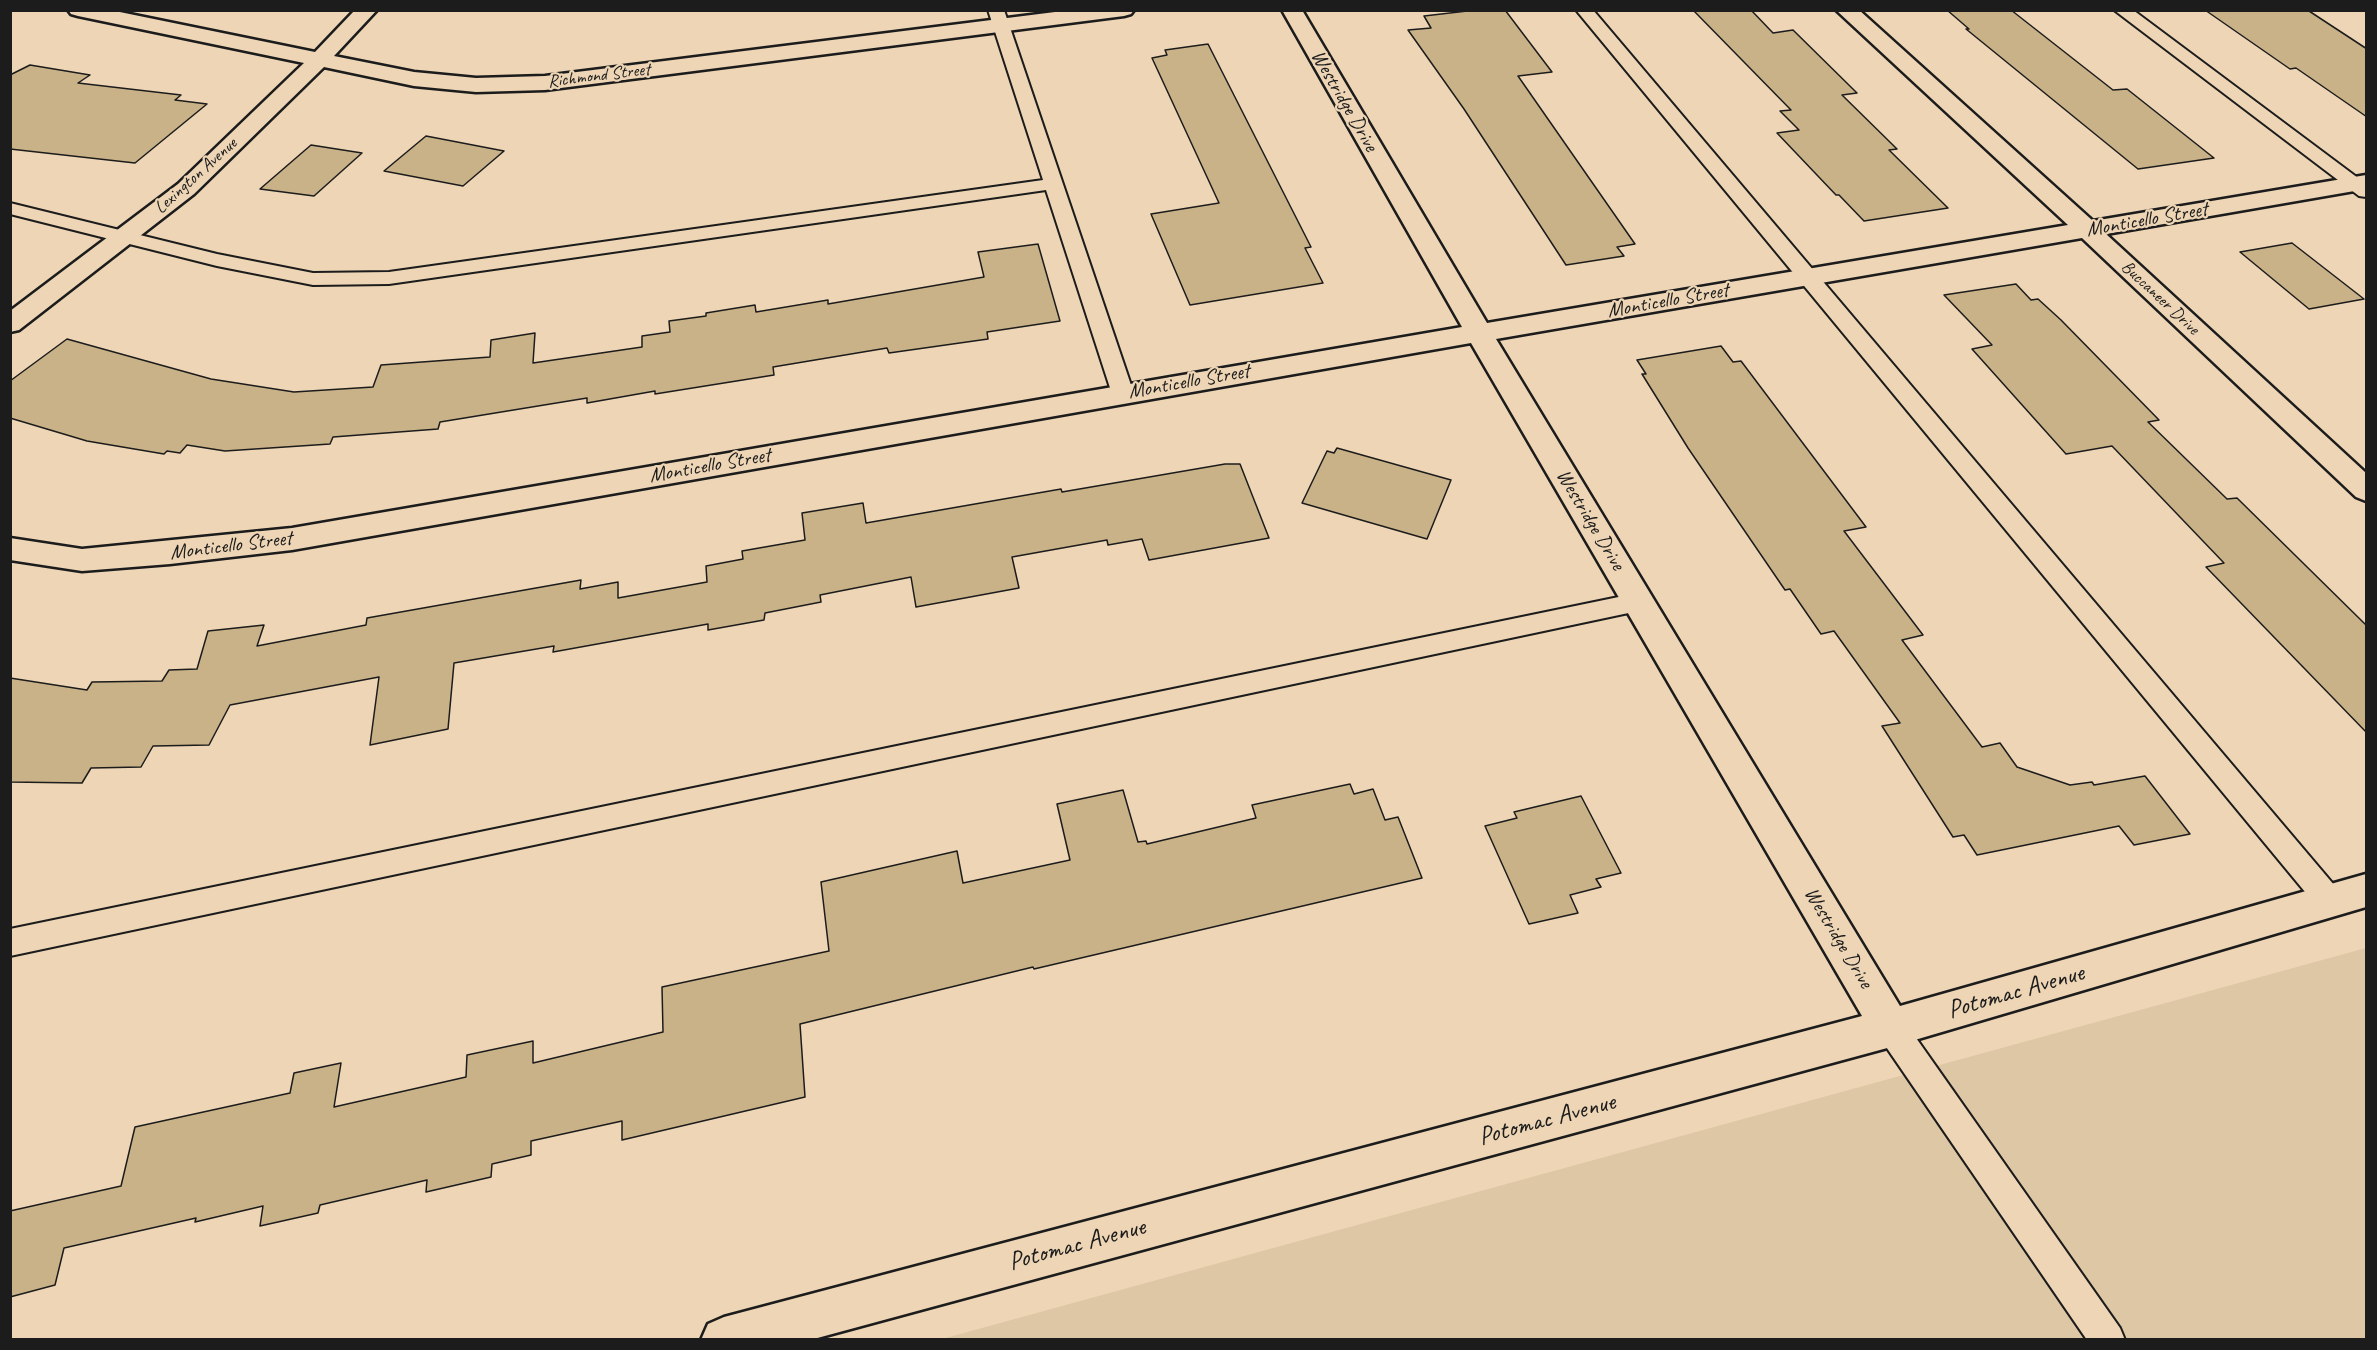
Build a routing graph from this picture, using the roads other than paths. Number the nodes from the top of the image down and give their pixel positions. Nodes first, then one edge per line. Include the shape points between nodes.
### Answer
1 (78, 10) edge
2 (367, 10) edge
3 (1124, 10) edge
4 (1292, 10) edge
5 (1584, 10) edge
6 (1846, 10) edge
7 (2122, 10) edge
8 (998, 18) edge
9 (319, 60) junction
10 (1053, 184) junction
11 (2363, 186) edge
12 (10, 208) edge
13 (2088, 230) junction
14 (124, 237) junction
15 (1809, 277) junction
16 (10, 324) edge
17 (1479, 333) junction
18 (1123, 394) junction
19 (2367, 490) edge
20 (10, 549) edge
21 (1638, 602) junction
22 (2348, 896) edge
23 (10, 943) edge
24 (1891, 1028) junction
25 (724, 1340) edge
26 (2108, 1340) edge

1 - 9 street, Richmond Street
2 - 9 street, Lexington Avenue
3 - 8 street, Richmond Street
4 - 17 street, Westridge Drive
5 - 15 lane
6 - 13 street, Buccaneer Drive
7 - 11 lane
8 - 9 street, Richmond Street via 545,83 476,85 414,79
8 - 10 lane
9 - 14 street, Lexington Avenue via 186,189
10 - 14 lane via 389,278 313,279
10 - 18 lane
11 - 13 street, Monticello Street
12 - 14 lane
13 - 15 street, Monticello Street
13 - 19 street, Buccaneer Drive
14 - 16 street, Lexington Avenue
15 - 17 street, Monticello Street
15 - 22 lane
17 - 18 street, Monticello Street
17 - 21 street, Westridge Drive
18 - 20 street, Monticello Street via 292,539 82,561
21 - 23 lane
21 - 24 street, Westridge Drive
22 - 24 street, Potomac Avenue
24 - 25 street, Potomac Avenue
24 - 26 lane

